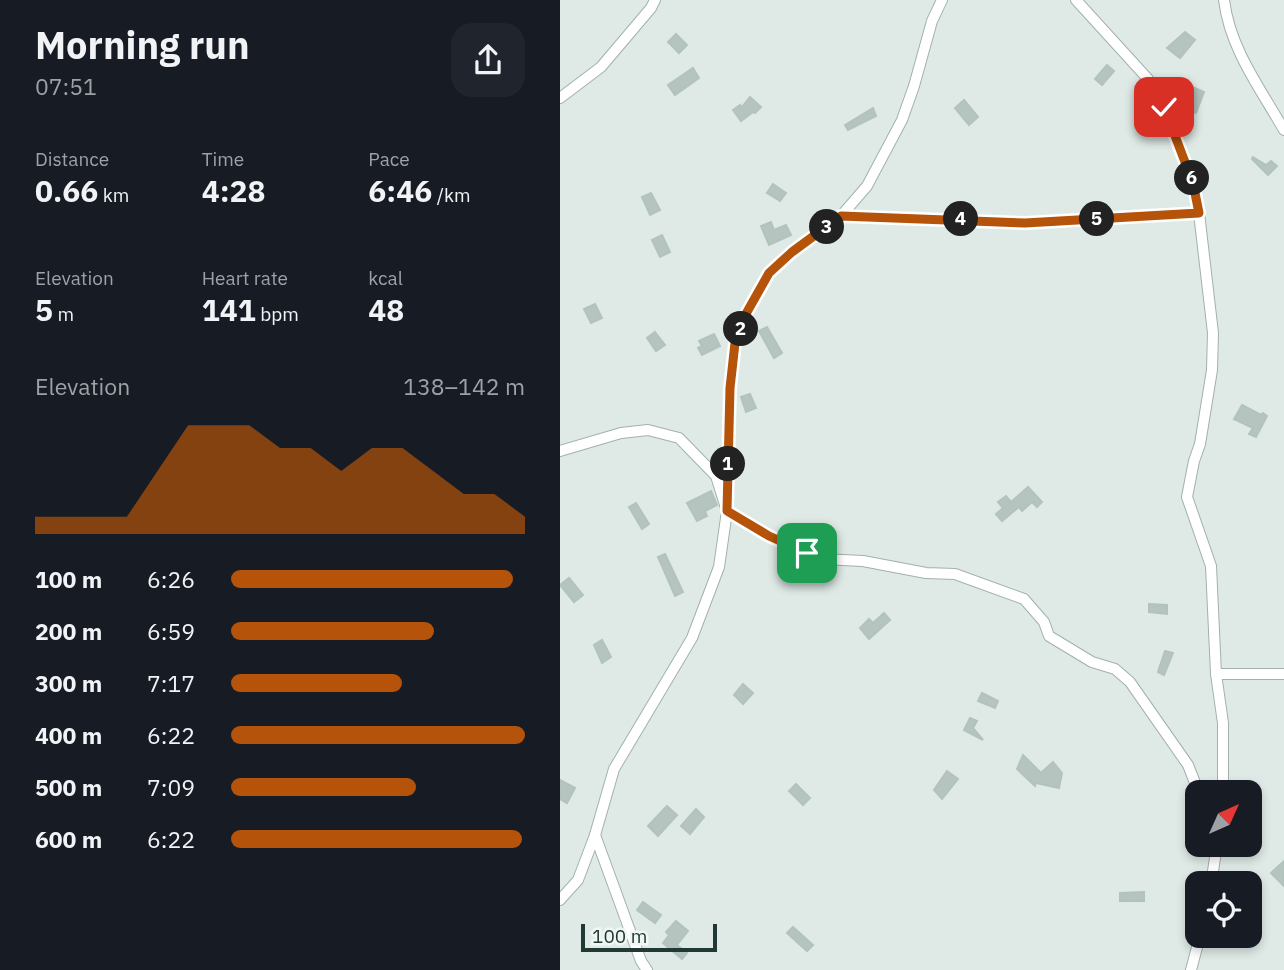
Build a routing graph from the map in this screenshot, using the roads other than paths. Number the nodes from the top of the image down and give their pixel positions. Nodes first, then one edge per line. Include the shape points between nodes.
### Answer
1 (655, 0) edge
2 (942, 0) edge
3 (1076, 0) edge
4 (1224, 0) edge
5 (560, 98) edge
6 (1284, 130) edge
7 (1199, 213) junction
8 (841, 216) junction
9 (560, 451) edge
10 (727, 511) junction
11 (1216, 674) junction
12 (1284, 674) edge
13 (1194, 780) edge
14 (1223, 780) edge
15 (595, 835) junction
16 (560, 900) edge
17 (1197, 948) edge
18 (647, 970) edge
19 (1191, 970) edge

1 - 5 street via 601,67
2 - 8 street via 902,120 867,186
3 - 7 street via 1148,79 1164,107 1193,183
4 - 6 street via 1236,47
7 - 8 street via 1025,223
7 - 11 street via 1213,333 1212,370 1187,497 1211,566
8 - 10 street via 769,273 735,343
9 - 10 street via 648,430 679,438 716,476
10 - 13 street via 822,559 955,575 1024,599 1045,622 1049,636 1091,662 1115,669 1130,682
10 - 15 street via 719,567 692,638 614,769
11 - 12 street
11 - 14 street via 1223,723
15 - 16 street via 578,880
15 - 18 street
17 - 19 street

